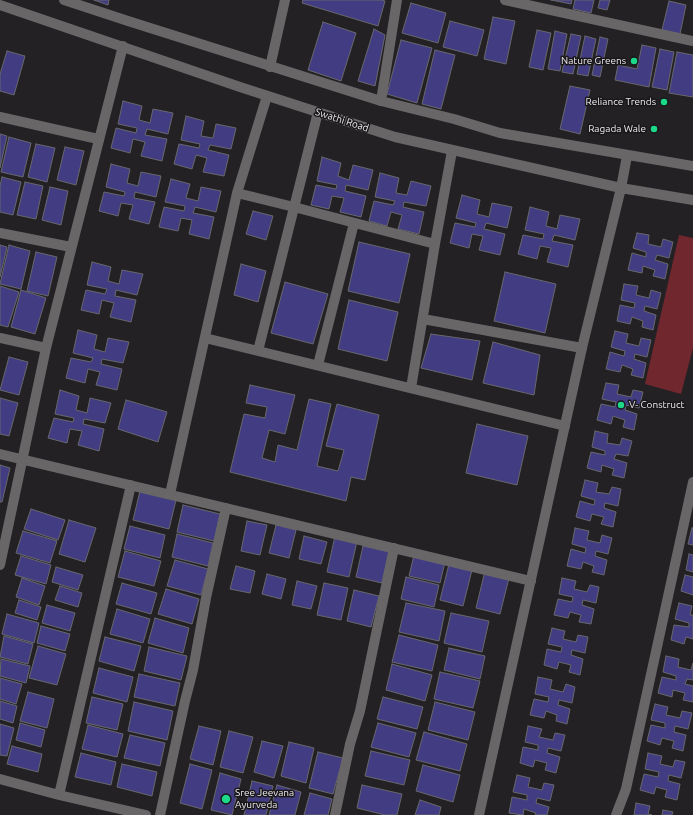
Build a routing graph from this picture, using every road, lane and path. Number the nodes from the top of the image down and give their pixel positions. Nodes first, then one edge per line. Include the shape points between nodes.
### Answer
1 (64, 0) edge
2 (285, 0) edge
3 (397, 0) edge
4 (505, 0) edge
5 (0, 5) edge
6 (693, 41) edge
7 (123, 46) junction
8 (270, 67) junction
9 (267, 96) junction
10 (381, 101) junction
11 (318, 112) junction
12 (0, 117) edge
13 (98, 139) junction
14 (452, 151) junction
15 (627, 156) junction
16 (693, 166) edge
17 (621, 188) junction
18 (237, 193) junction
19 (693, 200) edge
20 (294, 207) junction
21 (354, 223) junction
22 (0, 233) edge
23 (435, 244) junction
24 (71, 247) junction
25 (422, 319) junction
26 (0, 338) edge
27 (205, 338) junction
28 (46, 348) junction
29 (582, 348) junction
30 (258, 351) junction
31 (318, 365) junction
32 (411, 388) junction
33 (565, 426) junction
34 (0, 454) edge
35 (22, 460) junction
36 (693, 482) edge
37 (131, 485) junction
38 (170, 494) junction
39 (226, 508) junction
40 (394, 548) junction
41 (0, 563) edge
42 (530, 581) junction
43 (0, 779) edge
44 (59, 795) junction
45 (146, 815) edge
46 (160, 815) edge
47 (335, 815) edge
48 (479, 815) edge
49 (616, 815) edge

1 - 8 street
2 - 8 street
3 - 10 street
4 - 6 street
5 - 7 street, Swathi Road
7 - 9 street, Swathi Road
7 - 13 street
8 - 10 street
9 - 11 street, Swathi Road
9 - 18 street
10 - 15 street via 500,133
11 - 14 street, Swathi Road via 395,137
11 - 20 street
12 - 13 street
13 - 24 street
14 - 17 street, Swathi Road
14 - 23 street
15 - 16 street
15 - 17 street
17 - 19 street, Swathi Road
17 - 29 street
18 - 20 street
18 - 27 street
20 - 21 street
20 - 30 street
21 - 23 street
21 - 31 street
22 - 24 street
23 - 25 street
24 - 28 street
25 - 29 street
25 - 32 street
26 - 28 street
27 - 30 street
27 - 38 street
28 - 35 street
29 - 33 street
30 - 31 street
31 - 32 street
32 - 33 street
33 - 42 street
34 - 35 street
35 - 37 street
35 - 41 street
36 - 49 street via 626,789
37 - 38 street
37 - 44 street
38 - 39 street
39 - 40 street
39 - 46 street
40 - 42 street
40 - 47 street
42 - 48 street
43 - 44 street
44 - 45 street

